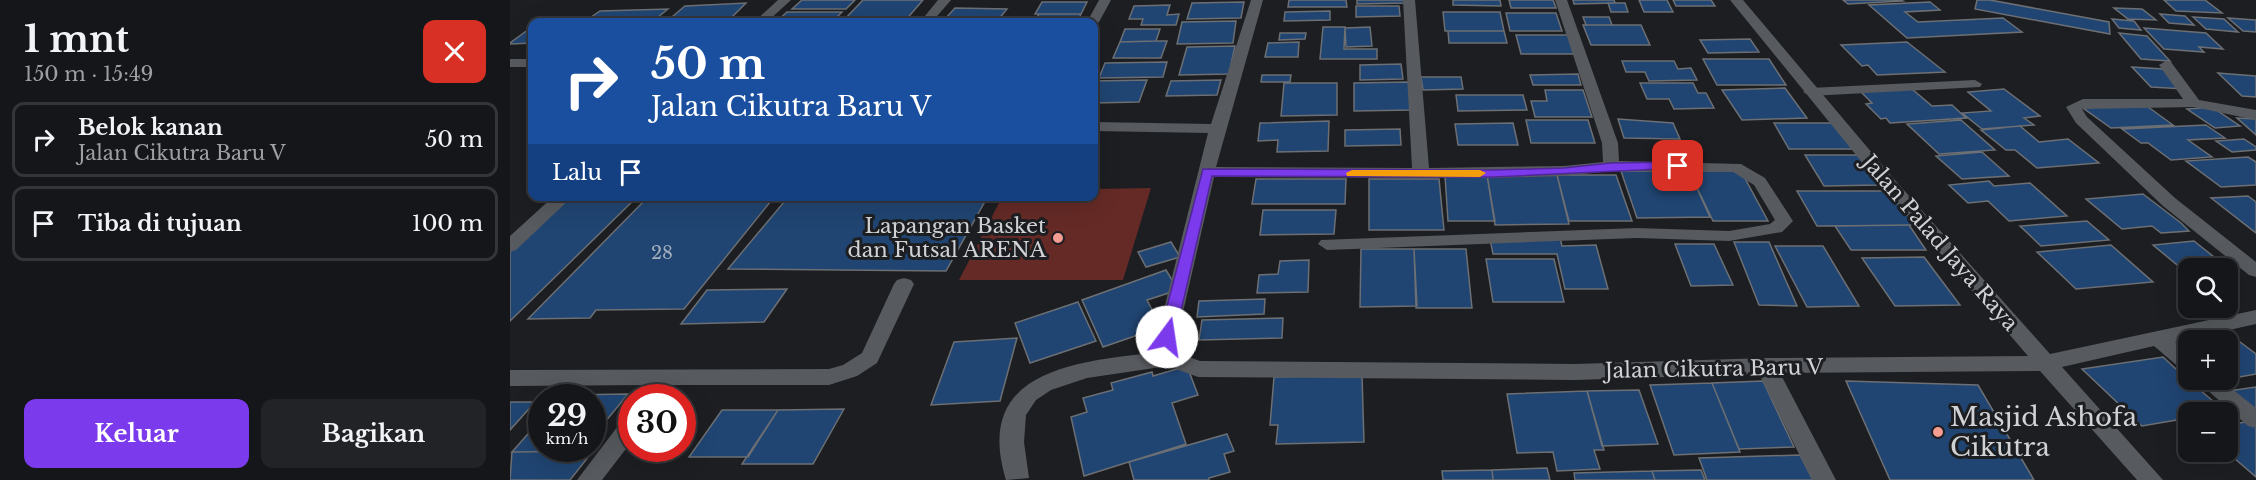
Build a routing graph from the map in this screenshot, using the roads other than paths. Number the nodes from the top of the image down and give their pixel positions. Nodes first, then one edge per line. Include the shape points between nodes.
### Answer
1 (785, 0) edge
2 (945, 0) edge
3 (1105, 0) edge
4 (1257, 0) edge
5 (1409, 0) edge
6 (1561, 0) edge
7 (1736, 0) edge
8 (765, 18) edge
9 (929, 18) edge
10 (1095, 18) edge
11 (510, 63) edge
12 (528, 63) edge
13 (2166, 65) dead end
14 (1975, 84) dead end
15 (1810, 92) junction
16 (2194, 103) junction
17 (2256, 114) edge
18 (1098, 126) edge
19 (1217, 129) junction
20 (1611, 166) junction
21 (1207, 172) junction
22 (1421, 173) junction
23 (560, 201) edge
24 (1327, 244) dead end
25 (510, 246) edge
26 (2256, 271) edge
27 (904, 284) dead end
28 (2256, 317) edge
29 (2157, 338) junction
30 (2178, 356) edge
31 (1169, 358) junction
32 (2045, 363) junction
33 (1766, 366) junction
34 (667, 376) junction
35 (510, 378) edge
36 (661, 384) edge
37 (2219, 390) edge
38 (2256, 420) edge
39 (618, 443) edge
40 (1017, 478) dead end
41 (590, 480) edge
42 (1824, 480) edge
43 (2151, 480) edge

1 - 8 street
2 - 9 street
3 - 10 street
4 - 19 street
5 - 22 street
6 - 20 street via 1610,143
7 - 15 street, Jalan Palad Jaya Raya
11 - 12 street
13 - 16 street
14 - 15 street
15 - 32 street, Jalan Palad Jaya Raya
16 - 17 street
16 - 26 street via 2083,103 2073,107 2080,120 2148,184
18 - 19 street
19 - 21 street
20 - 22 street via 1564,171
20 - 24 street via 1735,167 1752,172 1784,221 1776,228 1729,236 1636,233
21 - 22 street
21 - 31 street via 1167,337
23 - 25 street
27 - 34 street via 870,358 850,371 829,377
28 - 29 street, Jalan Cikutra Baru V
29 - 30 street
29 - 32 street, Jalan Cikutra Baru V
31 - 33 street, Jalan Cikutra Baru V via 1198,369 1575,372
31 - 40 street via 1082,370 1039,388 1019,404 1011,433
32 - 33 street, Jalan Cikutra Baru V
32 - 43 street, Jalan Palad Jaya Raya
33 - 42 street
34 - 35 street
34 - 36 street
37 - 38 street
39 - 41 street

